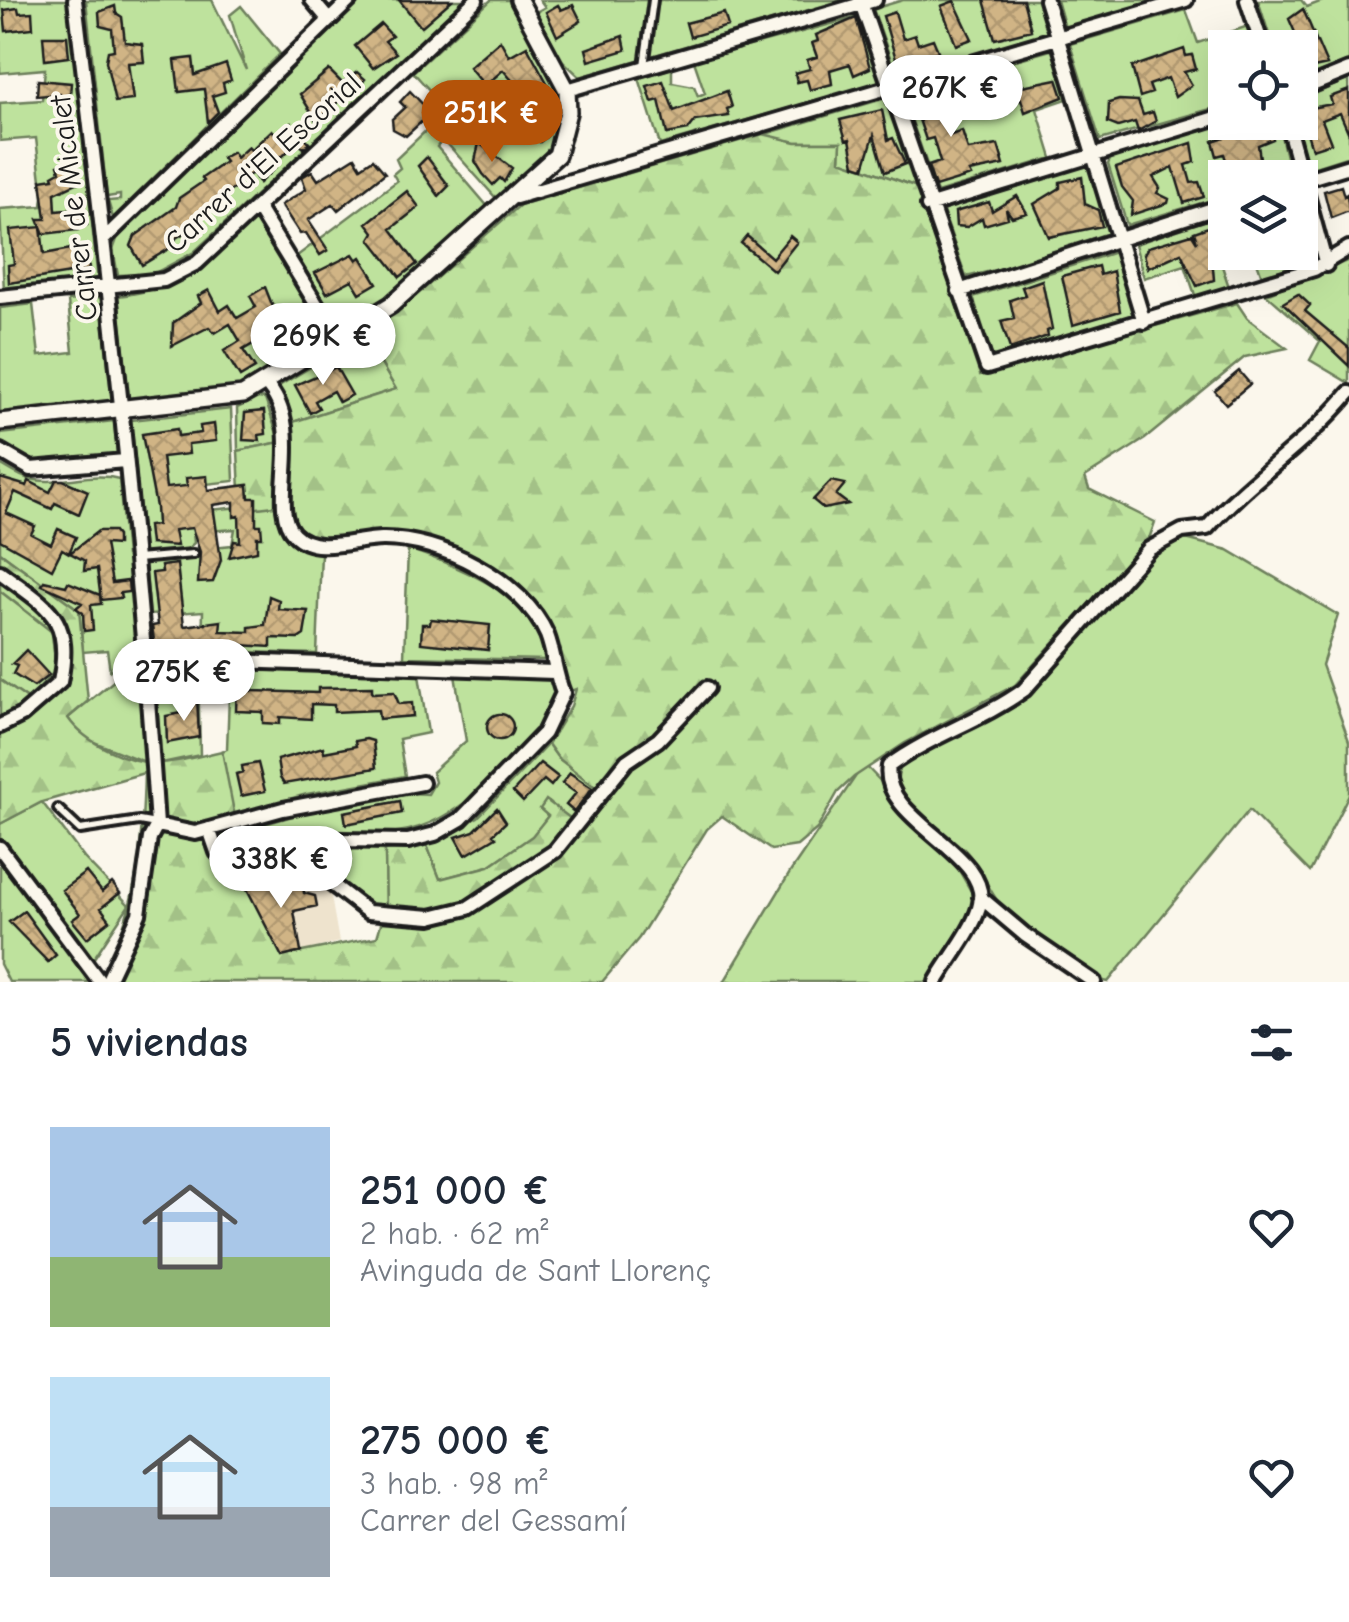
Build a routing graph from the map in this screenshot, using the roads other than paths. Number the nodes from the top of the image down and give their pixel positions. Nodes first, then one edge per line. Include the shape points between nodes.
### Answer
1 (75, 0) edge
2 (312, 0) edge
3 (350, 0) edge
4 (476, 0) edge
5 (520, 0) edge
6 (653, 0) edge
7 (1046, 0) edge
8 (1186, 0) edge
9 (1248, 0) edge
10 (865, 1) edge
11 (328, 19) junction
12 (1257, 30) edge
13 (1060, 38) junction
14 (644, 67) junction
15 (1349, 70) edge
16 (1318, 83) edge
17 (891, 88) junction
18 (566, 90) junction
19 (1208, 120) edge
20 (1094, 156) junction
21 (1349, 166) edge
22 (1318, 175) edge
23 (516, 197) junction
24 (928, 206) junction
25 (257, 207) junction
26 (1208, 211) edge
27 (1318, 238) edge
28 (104, 239) junction
29 (1120, 240) junction
30 (1349, 248) edge
31 (1326, 265) junction
32 (110, 286) junction
33 (958, 291) junction
34 (0, 298) edge
35 (1144, 322) junction
36 (337, 338) junction
37 (264, 383) junction
38 (1349, 393) edge
39 (120, 410) junction
40 (0, 422) edge
41 (0, 451) edge
42 (125, 461) junction
43 (193, 554) dead end
44 (136, 560) junction
45 (0, 572) edge
46 (146, 658) junction
47 (554, 672) junction
48 (706, 688) dead end
49 (0, 726) edge
50 (422, 783) dead end
51 (58, 809) dead end
52 (157, 825) junction
53 (209, 830) junction
54 (0, 848) edge
55 (275, 857) junction
56 (980, 897) junction
57 (103, 982) edge
58 (936, 982) edge
59 (1094, 982) edge

1 - 28 street, Carrer de Micalet
2 - 11 street
3 - 11 street
4 - 25 street, Carrer d'El Escorial
5 - 18 street
6 - 14 lane
7 - 13 street
8 - 13 street
9 - 12 street
10 - 14 street
10 - 17 street
11 - 28 street
13 - 17 street
13 - 20 street
14 - 18 street
15 - 16 street
17 - 23 street
17 - 24 street
18 - 23 street via 557,155
19 - 20 street
20 - 24 street
20 - 29 street
21 - 22 street
23 - 36 street via 390,305
24 - 33 street
25 - 32 street, Carrer d'El Escorial via 197,263 164,280
25 - 36 street
26 - 29 street
27 - 31 street
28 - 32 street, Carrer de Micalet
29 - 33 street
29 - 35 street
30 - 31 street
31 - 35 street
32 - 34 street, Carrer d'El Escorial
32 - 39 street, Carrer de Micalet
33 - 35 street via 987,366
36 - 37 street
37 - 39 street via 227,399
37 - 47 street via 288,429 284,508 294,535 326,545 384,538 472,566 512,589 534,614
38 - 56 street via 1207,528 1182,531 1149,549 1024,690 889,766 898,800 962,856
39 - 40 street
39 - 42 street, Carrer de Micalet
41 - 42 street via 31,469
42 - 44 street, Carrer de Micalet
43 - 44 lane
44 - 46 street, Carrer de Micalet
45 - 49 street via 55,615 66,638 60,682
46 - 47 street
46 - 52 street, Carrer de Micalet
47 - 55 street via 562,693 544,733 461,820 408,841 340,840
48 - 55 street via 658,740 627,762 555,850 468,908 431,918 368,912 329,882
50 - 53 street
51 - 52 lane via 80,830 139,821
52 - 53 street
52 - 57 street, Carrer de Micalet via 139,914
53 - 55 street via 217,852
54 - 57 street
56 - 58 street via 980,908
56 - 59 street

